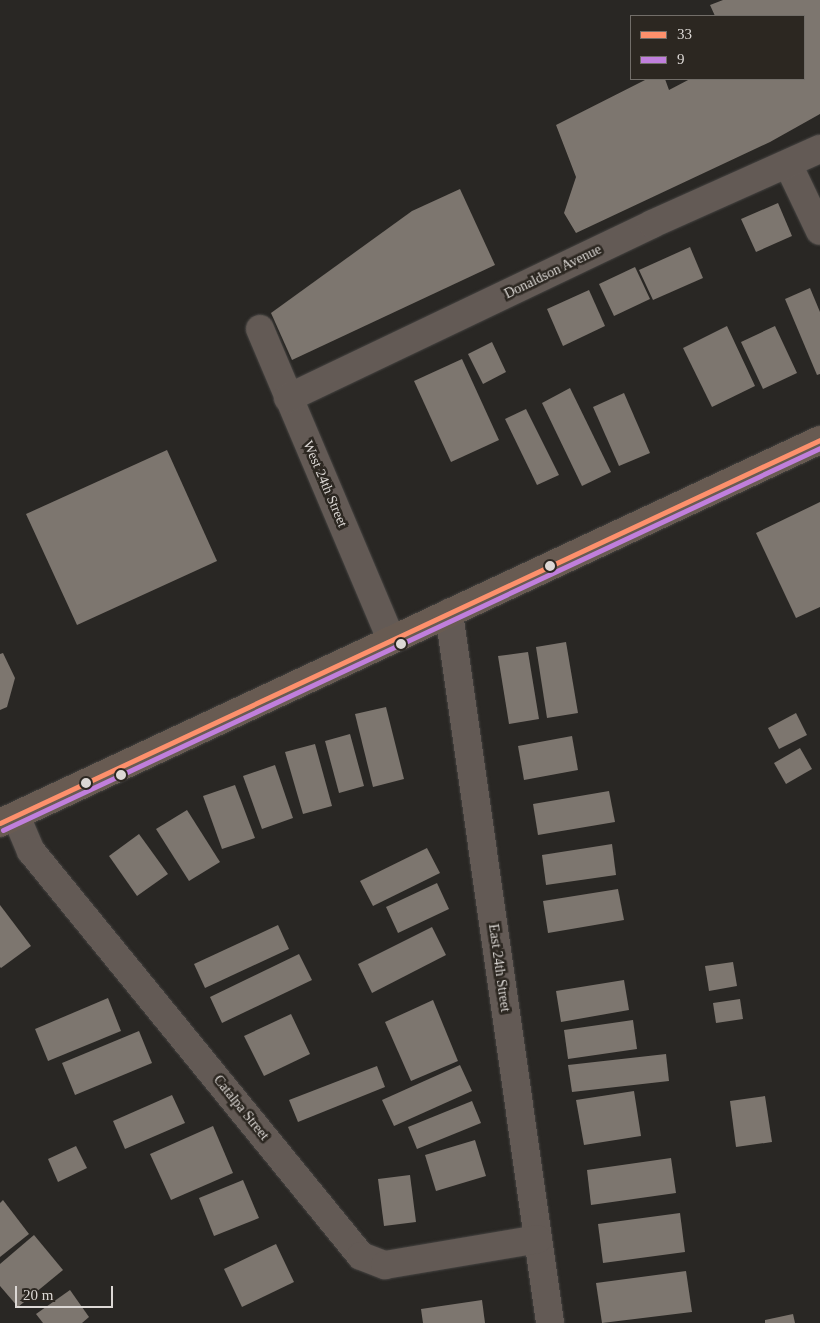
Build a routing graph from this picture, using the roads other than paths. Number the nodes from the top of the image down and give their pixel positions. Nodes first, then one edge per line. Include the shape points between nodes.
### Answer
1 (820, 149) edge
2 (788, 164) junction
3 (820, 231) edge
4 (260, 329) dead end
5 (288, 398) junction
6 (820, 440) edge
7 (449, 613) junction
8 (391, 639) junction
9 (8, 819) edge
10 (538, 1239) junction
11 (550, 1323) edge

1 - 2 street, Donaldson Avenue
2 - 3 street
2 - 5 street, Donaldson Avenue via 652,224
4 - 5 street, West 24th Street
5 - 8 street, West 24th Street
6 - 7 main road
7 - 8 main road
7 - 10 street, East 24th Street
8 - 9 main road
9 - 10 street, Catalpa Street via 361,1256 385,1265
10 - 11 street, East 24th Street

